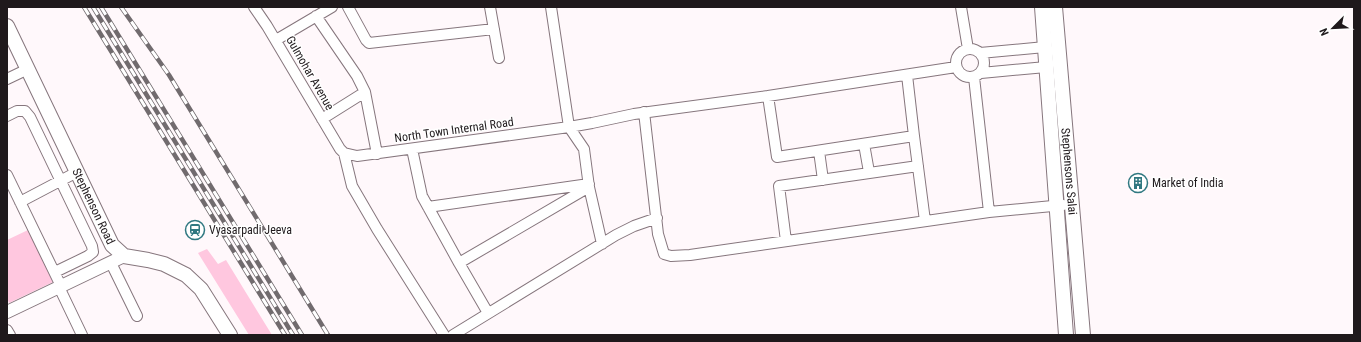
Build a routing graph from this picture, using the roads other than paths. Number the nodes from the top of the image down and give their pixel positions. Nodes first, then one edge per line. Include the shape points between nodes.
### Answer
1 (254, 7) edge
2 (332, 7) edge
3 (348, 7) edge
4 (490, 7) edge
5 (551, 7) edge
6 (961, 7) edge
7 (1042, 7) edge
8 (1055, 7) edge
9 (316, 16) junction
10 (7, 26) edge
11 (494, 29) junction
12 (276, 40) junction
13 (1045, 47) junction
14 (968, 49) junction
15 (980, 53) junction
16 (499, 58) dead end
17 (956, 67) junction
18 (1046, 67) junction
19 (28, 69) junction
20 (907, 75) junction
21 (977, 75) junction
22 (7, 79) edge
23 (364, 92) junction
24 (768, 96) junction
25 (644, 112) junction
26 (7, 116) edge
27 (322, 119) junction
28 (569, 127) junction
29 (914, 136) junction
30 (864, 144) junction
31 (412, 149) junction
32 (819, 151) junction
33 (344, 153) junction
34 (377, 154) junction
35 (918, 166) junction
36 (77, 172) junction
37 (869, 172) junction
38 (7, 175) edge
39 (823, 180) junction
40 (61, 181) junction
41 (589, 185) junction
42 (20, 202) junction
43 (1072, 204) junction
44 (1056, 205) junction
45 (428, 207) junction
46 (989, 212) junction
47 (656, 218) junction
48 (925, 221) junction
49 (786, 241) junction
50 (602, 244) junction
51 (124, 256) junction
52 (111, 263) junction
53 (459, 263) junction
54 (54, 272) junction
55 (60, 287) junction
56 (8, 310) edge
57 (488, 313) junction
58 (137, 316) dead end
59 (7, 330) edge
60 (10, 335) edge
61 (82, 335) edge
62 (230, 335) edge
63 (444, 335) edge
64 (453, 335) edge
65 (1066, 335) edge
66 (1083, 335) edge

1 - 12 street, Gulmohar Avenue
2 - 9 street
3 - 11 street via 369,43
4 - 11 street
5 - 28 street
6 - 14 street
7 - 13 main road, Stephensons Salai
8 - 43 main road, Stephensons Salai
9 - 12 street
9 - 23 street via 357,76
10 - 19 main road, Stephenson Road
11 - 16 street
12 - 27 street, Gulmohar Avenue
13 - 15 street
13 - 18 main road, Stephensons Salai
14 - 15 street
14 - 17 street via 958,55
15 - 21 street via 984,59 984,66
17 - 20 street, North Town Internal Road
17 - 21 street via 968,78
18 - 21 street
18 - 44 main road, Stephensons Salai
19 - 22 street
19 - 36 main road, Stephenson Road
20 - 24 street, North Town Internal Road
20 - 29 street
21 - 46 street
23 - 27 street
23 - 34 street
24 - 25 street, North Town Internal Road
24 - 32 street via 777,157
25 - 28 street, North Town Internal Road
25 - 47 street
26 - 40 street via 17,111 25,111 30,117
27 - 33 street, Gulmohar Avenue
28 - 31 street, North Town Internal Road
28 - 41 street via 584,149
29 - 30 street
29 - 35 street
30 - 32 street
30 - 37 street
31 - 34 street, North Town Internal Road
31 - 45 street via 422,196
32 - 39 street
33 - 34 street, North Town Internal Road via 356,156
33 - 63 street via 352,186
35 - 37 street
35 - 48 street
36 - 40 street
36 - 51 main road, Stephenson Road via 112,245
37 - 39 street
38 - 42 street
39 - 49 street via 780,186
40 - 42 street
40 - 54 street via 93,252
41 - 45 street
41 - 50 street
41 - 53 street
42 - 54 street
43 - 44 street
43 - 66 main road, Stephensons Salai
44 - 46 street
44 - 65 main road, Stephensons Salai
45 - 53 street
46 - 48 street
47 - 49 street via 662,249 664,254 671,256
47 - 50 street via 634,226
48 - 49 street
50 - 57 street
51 - 52 street
51 - 62 main road, Stephenson Road via 164,264 186,274 201,289
52 - 55 street
52 - 58 street
53 - 57 street
54 - 55 street
55 - 56 street
55 - 61 street
57 - 64 street
59 - 60 street

